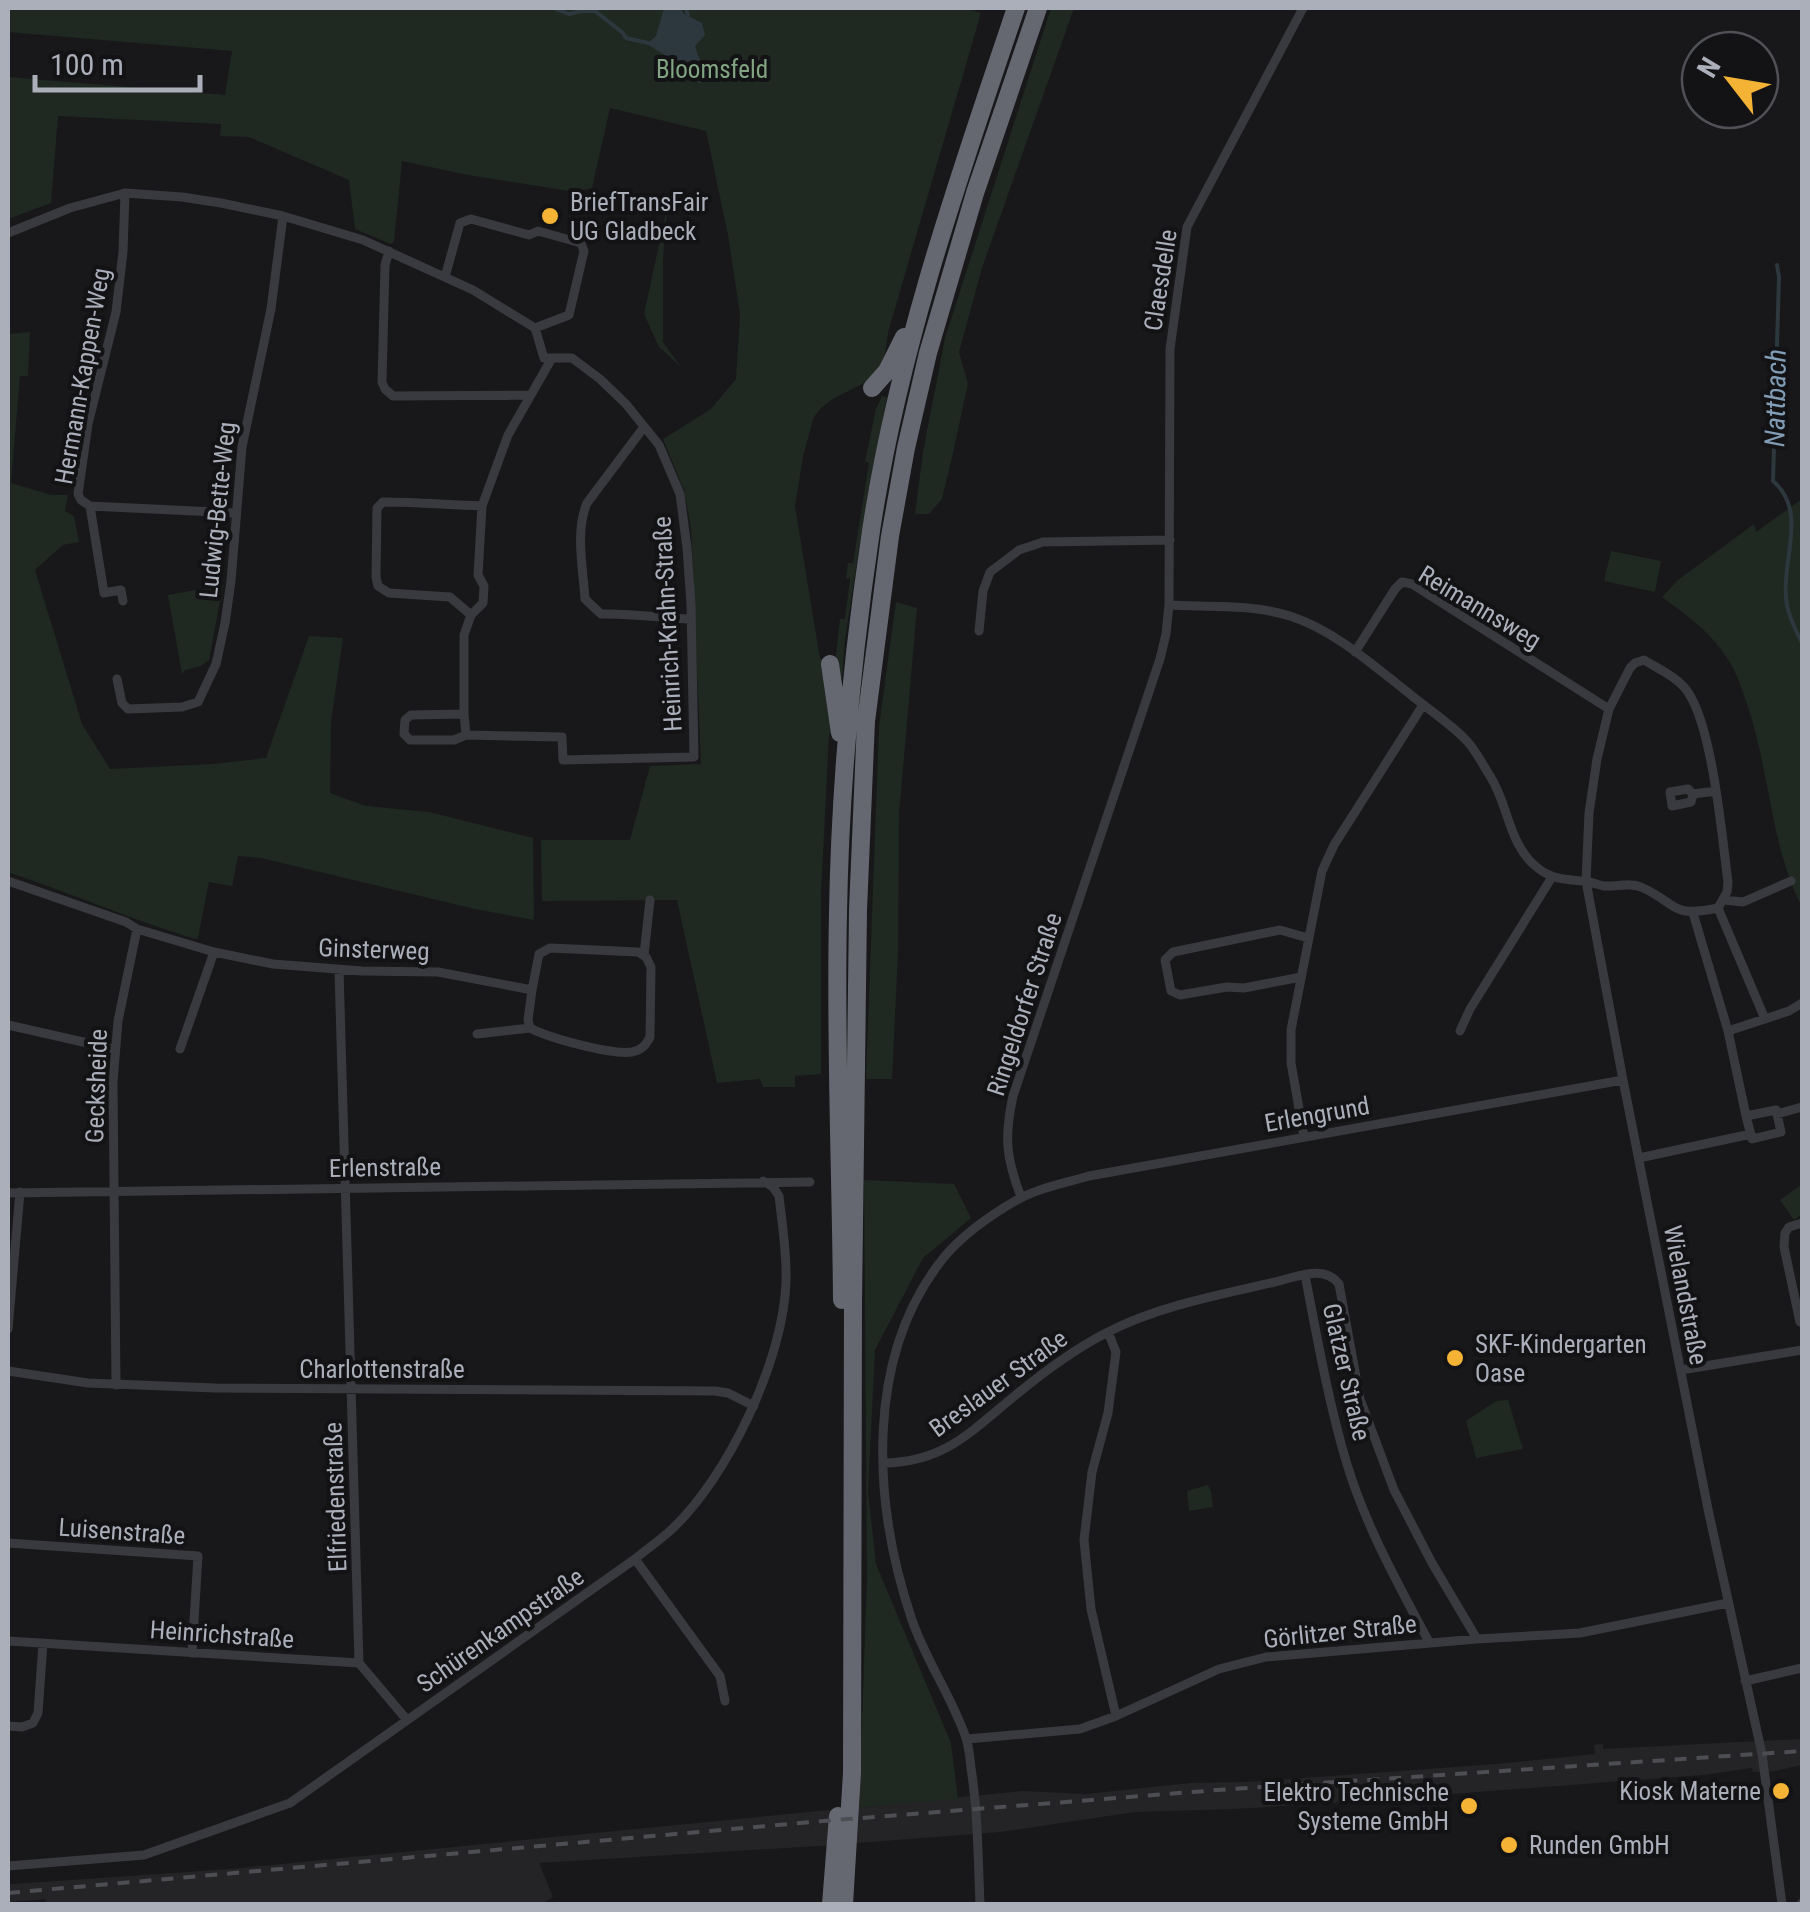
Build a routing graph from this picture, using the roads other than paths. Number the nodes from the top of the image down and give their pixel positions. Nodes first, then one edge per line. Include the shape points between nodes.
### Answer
1 (1016, 8) edge
2 (1038, 8) edge
3 (1303, 8) edge
4 (124, 193) junction
5 (283, 216) junction
6 (8, 233) edge
7 (388, 250) junction
8 (445, 276) junction
9 (925, 286) junction
10 (535, 328) junction
11 (552, 358) junction
12 (872, 388) dead end
13 (529, 396) junction
14 (644, 427) junction
15 (1169, 468) joint
16 (87, 505) junction
17 (482, 506) junction
18 (236, 513) junction
19 (1170, 540) junction
20 (123, 601) dead end
21 (1169, 605) junction
22 (471, 615) junction
23 (691, 619) junction
24 (980, 631) dead end
25 (1355, 652) junction
26 (830, 664) dead end
27 (117, 680) dead end
28 (1423, 705) junction
29 (1610, 710) junction
30 (464, 714) junction
31 (466, 734) junction
32 (845, 754) junction
33 (1716, 791) junction
34 (1693, 794) dead end
35 (1552, 877) junction
36 (8, 881) edge
37 (1791, 881) dead end
38 (1586, 882) junction
39 (650, 900) dead end
40 (1721, 904) junction
41 (1693, 913) junction
42 (137, 929) junction
43 (1308, 938) junction
44 (214, 952) junction
45 (644, 955) junction
46 (339, 970) junction
47 (1301, 977) junction
48 (532, 990) junction
49 (1802, 1003) edge
50 (1765, 1020) junction
51 (8, 1025) edge
52 (530, 1028) junction
53 (1460, 1031) dead end
54 (1728, 1032) junction
55 (477, 1034) dead end
56 (114, 1049) junction
57 (180, 1049) dead end
58 (1623, 1080) junction
59 (1802, 1107) edge
60 (1777, 1114) junction
61 (1746, 1116) junction
62 (1751, 1134) junction
63 (1304, 1137) junction
64 (1639, 1158) junction
65 (763, 1181) junction
66 (810, 1182) dead end
67 (346, 1188) junction
68 (8, 1192) edge
69 (20, 1192) junction
70 (112, 1192) junction
71 (1021, 1197) junction
72 (1802, 1223) edge
73 (1305, 1274) junction
74 (1802, 1326) edge
75 (8, 1329) edge
76 (1108, 1332) junction
77 (1802, 1350) edge
78 (1681, 1370) junction
79 (8, 1371) edge
80 (116, 1385) junction
81 (352, 1388) junction
82 (754, 1406) junction
83 (884, 1463) junction
84 (8, 1542) edge
85 (634, 1559) junction
86 (1728, 1603) junction
87 (1477, 1638) junction
88 (8, 1641) edge
89 (1429, 1642) junction
90 (43, 1644) junction
91 (192, 1653) junction
92 (360, 1662) junction
93 (1802, 1668) edge
94 (1745, 1680) junction
95 (726, 1701) dead end
96 (1116, 1716) junction
97 (407, 1720) junction
98 (8, 1726) edge
99 (967, 1740) junction
100 (8, 1866) edge
101 (830, 1904) edge
102 (844, 1904) edge
103 (980, 1904) edge
104 (1782, 1904) edge

1 - 9 highway
2 - 102 highway via 974,192 928,353 890,536 866,721 858,910 852,1790
3 - 15 street, Claesdelle via 1187,227 1170,348
4 - 5 street
4 - 6 street
4 - 16 street, Hermann-Kappen-Weg via 116,312 78,487
5 - 7 street
5 - 18 street, Ludwig-Bette-Weg
7 - 8 street
7 - 13 street via 382,382 388,393
8 - 10 street
8 - 10 street via 460,222 470,219 581,243 569,315
9 - 12 highway via 887,370
9 - 32 highway via 871,530
10 - 11 street via 544,358
11 - 13 street
11 - 14 street, Heinrich-Krahn-Straße via 572,358 600,379
13 - 17 street
14 - 23 street, Heinrich-Krahn-Straße via 680,494
14 - 23 street via 582,514 585,598 600,614
15 - 19 street, Ringeldorfer Straße
16 - 18 street
16 - 20 street, Hermann-Kappen-Weg via 104,593 120,590
17 - 22 street via 483,602
17 - 22 street via 384,502 377,508 378,586 389,593 450,597
18 - 27 street, Ludwig-Bette-Weg via 222,636 198,702 128,709
19 - 21 street, Ringeldorfer Straße
19 - 24 street via 1043,542 1019,550 990,572
21 - 25 street via 1290,616
21 - 71 street, Ringeldorfer Straße via 1160,659 1013,1096 1006,1128
22 - 30 street via 464,636
23 - 31 street, Heinrich-Krahn-Straße via 694,758 563,760 562,737
25 - 28 street
25 - 29 street, Reimannsweg via 1395,589 1412,584
26 - 32 highway
28 - 35 street via 1466,740 1498,788 1522,851
28 - 43 street via 1334,845
29 - 33 street, Wielandstraße via 1635,662 1644,660 1685,688 1704,728
29 - 38 street, Wielandstraße via 1588,813
30 - 31 street
30 - 31 street, Heinrich-Krahn-Straße via 410,715 404,734 410,740 454,740
32 - 101 highway via 838,912 842,1672
33 - 34 street
33 - 40 street via 1728,882
35 - 38 street
35 - 53 street
36 - 42 street
37 - 40 street
38 - 41 street via 1630,884
38 - 58 street, Wielandstraße
39 - 45 street
40 - 41 street
40 - 50 street
41 - 54 street
42 - 44 street, Ginsterweg
42 - 56 street, Gecksheide
43 - 47 street
43 - 47 street via 1280,930 1174,952 1165,960 1171,991 1180,995
44 - 46 street, Ginsterweg
44 - 57 street
45 - 48 street via 546,949
45 - 52 street via 651,967 645,1046 634,1052 607,1049
46 - 48 street, Ginsterweg via 438,972
46 - 67 street, Elfriedenstraße
47 - 63 street via 1291,1063
48 - 52 street
49 - 50 street
50 - 54 street
51 - 56 street
52 - 55 street
54 - 61 street
56 - 70 street, Gecksheide
58 - 63 street, Erlengrund
58 - 64 street, Wielandstraße
59 - 60 street
60 - 61 street
60 - 62 street via 1781,1132 1752,1139
61 - 62 street
62 - 64 street
63 - 71 street, Erlengrund via 1089,1176
64 - 78 street, Wielandstraße
65 - 66 street, Erlenstraße
65 - 67 street, Erlenstraße
65 - 82 street, Schürenkampstraße via 780,1196 786,1280 772,1359
67 - 70 street, Erlenstraße
67 - 81 street, Elfriedenstraße
68 - 69 street, Erlenstraße
69 - 70 street, Erlenstraße
69 - 75 street
70 - 80 street, Gecksheide
71 - 83 street via 946,1256 920,1295 891,1369
72 - 74 street via 1790,1227 1783,1240
73 - 76 street, Breslauer Straße via 1169,1308
73 - 87 street, Glatzer Straße via 1326,1273 1339,1284 1360,1399 1394,1490
73 - 89 street, Glatzer Straße via 1347,1464 1370,1526
76 - 83 street, Breslauer Straße via 1063,1358 956,1444 909,1463
76 - 96 street via 1116,1352 1084,1540
77 - 78 street
78 - 86 street, Wielandstraße
79 - 80 street, Charlottenstraße
80 - 81 street, Charlottenstraße
81 - 82 street, Charlottenstraße via 715,1391
81 - 92 street, Elfriedenstraße
82 - 85 street, Schürenkampstraße via 699,1498
83 - 99 street via 900,1581
84 - 91 street, Luisenstraße via 198,1556
85 - 95 street via 720,1676
85 - 97 street, Schürenkampstraße
86 - 87 street, Görlitzer Straße via 1580,1633
86 - 94 street, Wielandstraße
87 - 89 street, Görlitzer Straße
88 - 90 street, Heinrichstraße
89 - 96 street, Görlitzer Straße via 1266,1657 1219,1669
90 - 91 street, Heinrichstraße
90 - 98 street via 38,1713 33,1723
91 - 92 street, Heinrichstraße
92 - 97 street
93 - 94 street
94 - 104 street, Wielandstraße
96 - 99 street, Görlitzer Straße via 1080,1729
97 - 100 street, Schürenkampstraße via 290,1803 256,1816 144,1855
99 - 103 street

